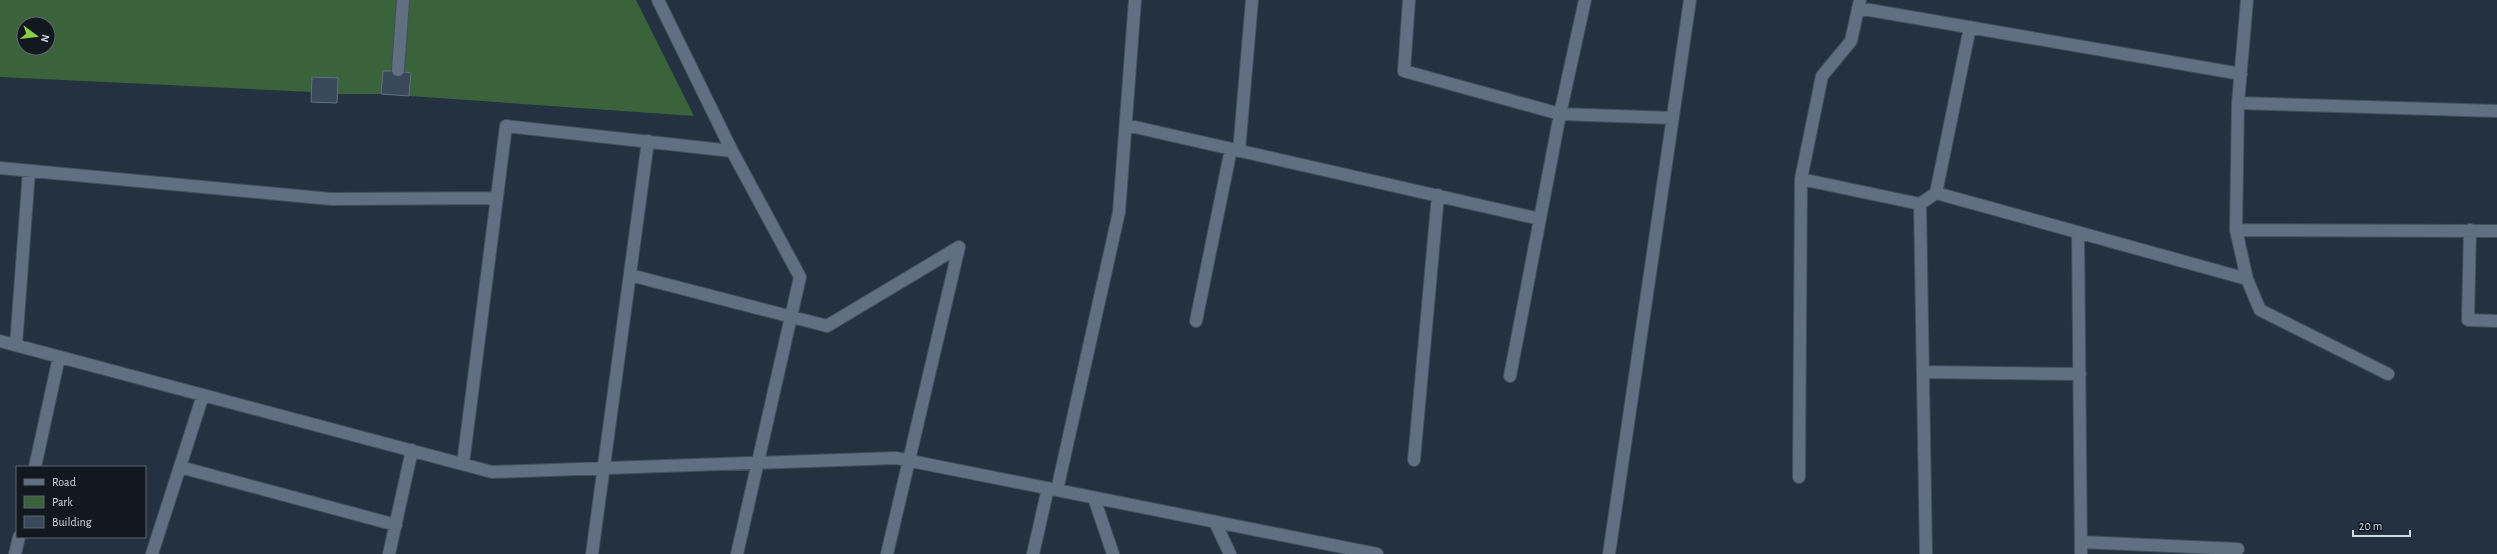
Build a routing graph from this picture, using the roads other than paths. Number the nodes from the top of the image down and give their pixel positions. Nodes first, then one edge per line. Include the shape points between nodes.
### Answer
1 (403, 0) edge
2 (658, 0) edge
3 (1135, 0) edge
4 (1252, 0) edge
5 (1408, 0) edge
6 (1585, 0) edge
7 (1690, 0) edge
8 (2247, 0) edge
9 (1859, 4) edge
10 (1970, 27) junction
11 (398, 70) dead end
12 (2241, 74) junction
13 (2238, 104) junction
14 (2497, 111) edge
15 (1560, 114) junction
16 (1673, 118) junction
17 (1126, 125) junction
18 (648, 141) junction
19 (1235, 150) junction
20 (732, 151) junction
21 (0, 168) edge
22 (29, 171) junction
23 (1801, 179) junction
24 (1936, 193) junction
25 (1438, 196) junction
26 (497, 198) junction
27 (1920, 204) junction
28 (1540, 219) junction
29 (2236, 230) junction
30 (2470, 230) junction
31 (2497, 230) edge
32 (2078, 232) junction
33 (630, 275) junction
34 (2247, 280) junction
35 (791, 316) junction
36 (1196, 321) dead end
37 (2497, 321) edge
38 (0, 341) edge
39 (16, 345) junction
40 (59, 357) junction
41 (1923, 372) junction
42 (2080, 374) junction
43 (2388, 374) dead end
44 (1510, 376) dead end
45 (203, 395) junction
46 (412, 450) junction
47 (1414, 460) dead end
48 (909, 461) junction
49 (758, 463) junction
50 (463, 464) junction
51 (35, 466) edge
52 (180, 467) junction
53 (604, 468) junction
54 (1799, 477) dead end
55 (1052, 489) junction
56 (1094, 498) junction
57 (1215, 522) junction
58 (396, 524) junction
59 (19, 538) edge
60 (2081, 548) edge
61 (2238, 549) dead end
62 (15, 554) edge
63 (152, 554) edge
64 (389, 554) edge
65 (592, 554) edge
66 (737, 554) edge
67 (887, 554) edge
68 (1033, 554) edge
69 (1114, 554) edge
70 (1230, 554) edge
71 (1376, 554) edge
72 (1609, 554) edge
73 (1926, 554) edge

1 - 11 street
2 - 20 street
3 - 17 street
4 - 19 street
5 - 15 street via 1404,71
6 - 15 street
7 - 16 street
8 - 12 street
9 - 10 street
9 - 23 street via 1851,41 1822,76
10 - 12 street
10 - 24 street
12 - 13 street
13 - 14 street
13 - 29 street
15 - 16 street
15 - 28 street
16 - 72 street
17 - 19 street
17 - 55 street via 1119,212
18 - 20 street
18 - 26 street via 506,126
18 - 33 street
19 - 25 street
19 - 36 street
20 - 35 street via 800,277
21 - 22 street
22 - 26 street via 331,199
22 - 39 street
23 - 27 street
23 - 54 street
24 - 27 street
24 - 32 street
25 - 28 street
25 - 47 street
26 - 50 street
27 - 41 street
28 - 44 street
29 - 30 street
29 - 34 street
30 - 31 street
30 - 37 street via 2468,320
32 - 34 street
32 - 42 street
33 - 35 street
33 - 53 street
34 - 43 street via 2260,310
35 - 48 street via 828,326 959,247
35 - 49 street
38 - 39 street
39 - 40 street
40 - 45 street
40 - 51 street
41 - 42 street
41 - 73 street
42 - 60 street
45 - 46 street
45 - 52 street
46 - 50 street
46 - 58 street
48 - 49 street via 896,458
48 - 55 street
48 - 67 street
49 - 53 street
49 - 66 street
50 - 53 street via 492,472
52 - 58 street
52 - 63 street
53 - 65 street
55 - 56 street
55 - 68 street
56 - 57 street
56 - 69 street
57 - 70 street
57 - 71 street
58 - 64 street
59 - 62 street
60 - 61 street

